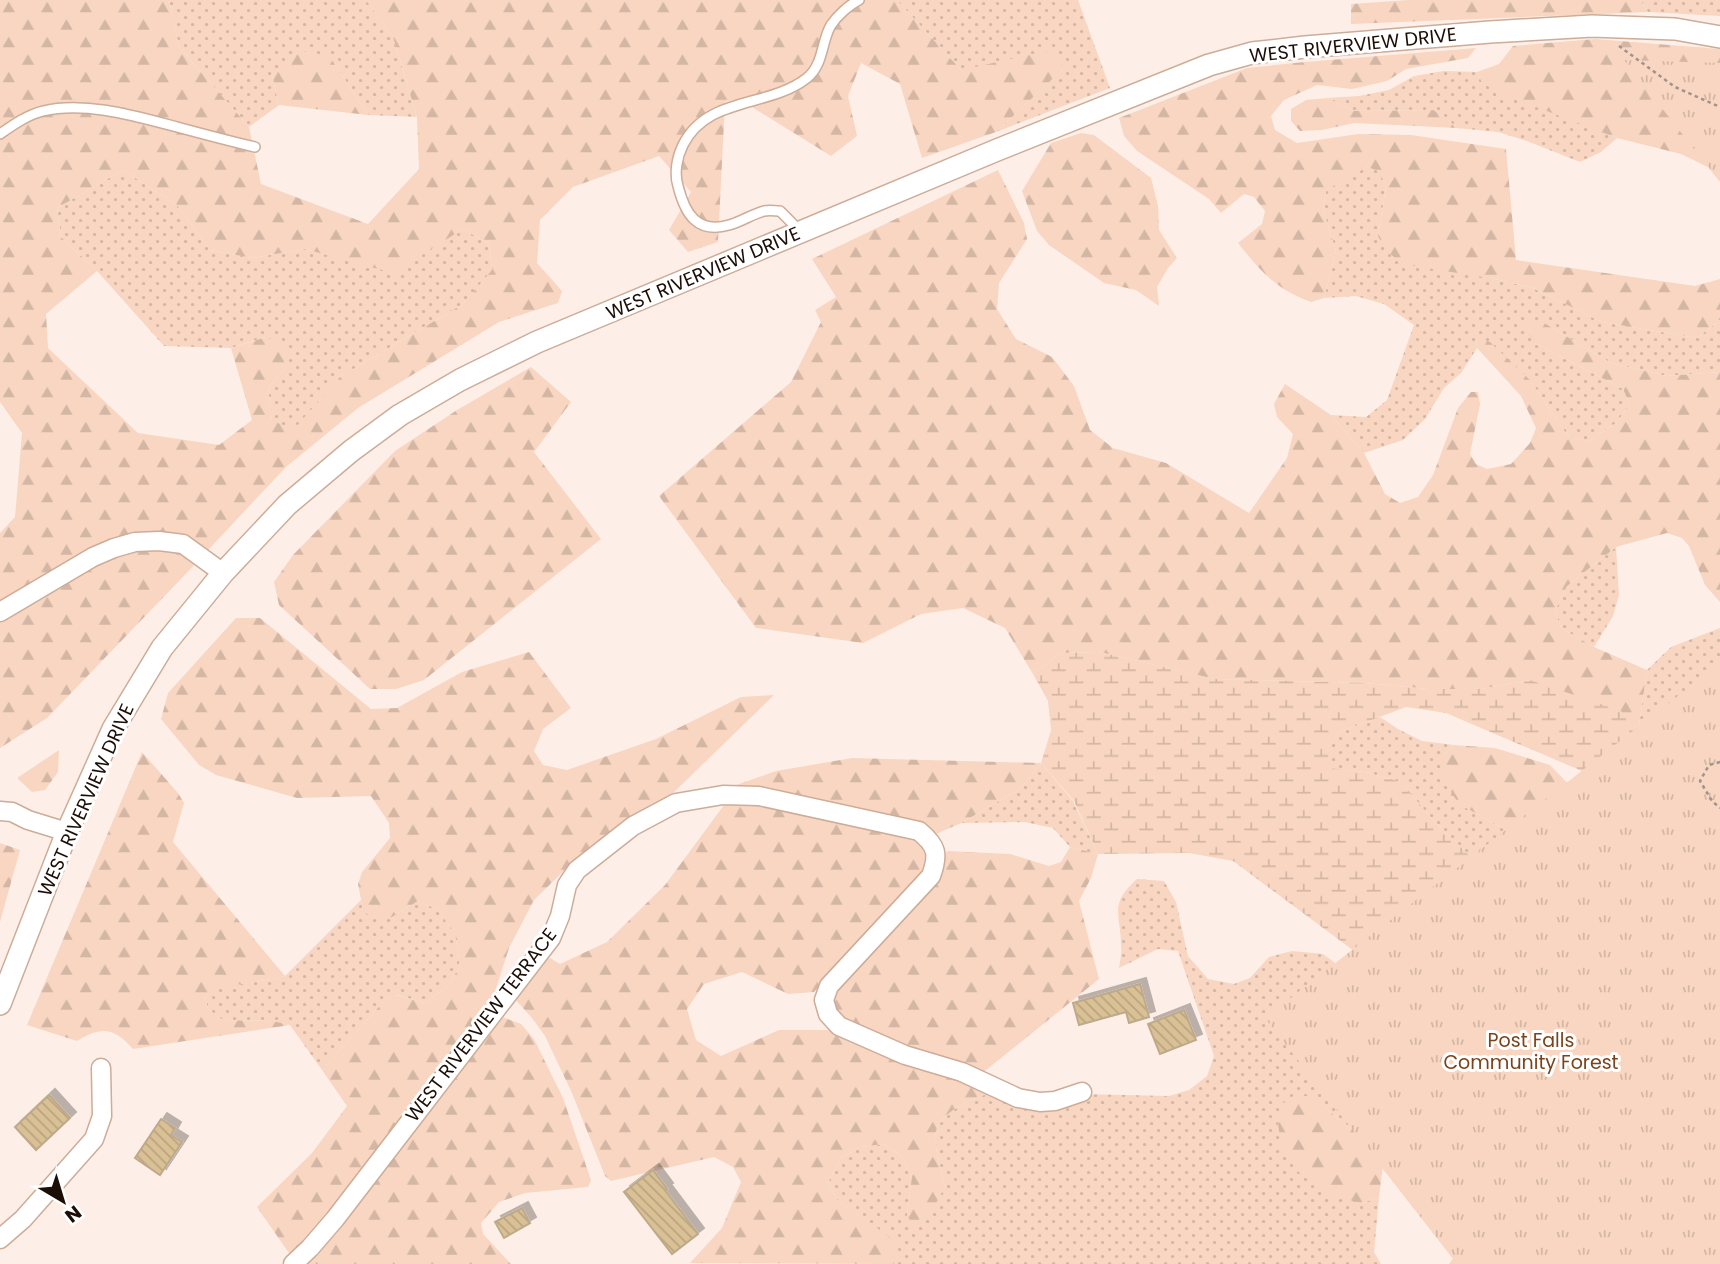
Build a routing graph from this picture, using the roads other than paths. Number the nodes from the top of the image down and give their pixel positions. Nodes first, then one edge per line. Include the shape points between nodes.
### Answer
1 (859, 0) edge
2 (1720, 37) edge
3 (0, 134) edge
4 (255, 147) dead end
5 (801, 232) junction
6 (223, 573) junction
7 (0, 612) edge
8 (0, 811) edge
9 (67, 832) junction
10 (0, 1004) edge
11 (101, 1068) dead end
12 (1082, 1092) dead end
13 (0, 1239) edge
14 (293, 1264) edge

1 - 5 lane via 831,24 819,62 808,76 778,93 709,116 696,125 679,153 676,178 683,204 697,223 709,228 764,211 780,211
2 - 5 street, WEST RIVERVIEW DRIVE via 1675,29 1592,26 1252,53 1197,70
3 - 4 lane via 42,111 96,109
5 - 6 street, WEST RIVERVIEW DRIVE via 537,342 400,415 287,505
6 - 7 street via 183,544 135,542 93,557
6 - 9 street, WEST RIVERVIEW DRIVE via 162,648 122,713
8 - 9 street
9 - 10 street, WEST RIVERVIEW DRIVE
11 - 13 street via 102,1116 94,1139
12 - 14 street, WEST RIVERVIEW TERRACE via 1055,1101 1018,1098 850,1031 828,1014 824,1000 829,986 931,876 937,860 932,842 919,831 759,796 723,795 676,803 633,826 577,870 567,885 551,938 335,1219

